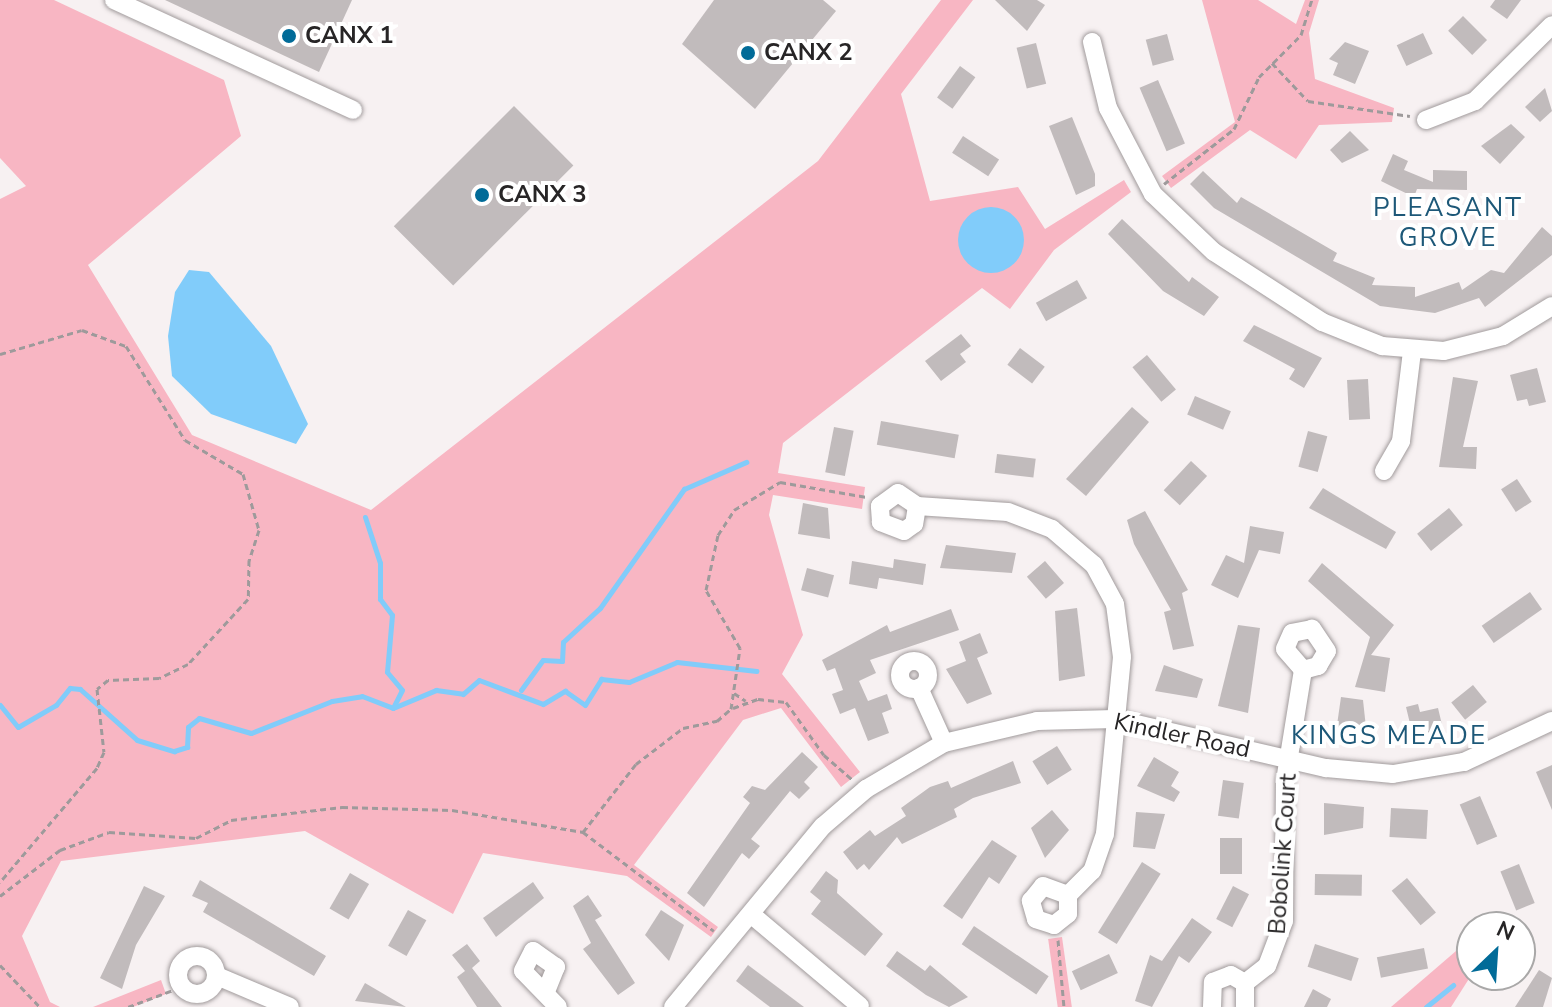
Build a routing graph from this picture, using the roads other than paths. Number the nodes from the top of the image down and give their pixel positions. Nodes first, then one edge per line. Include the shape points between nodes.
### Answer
1 (114, 0) edge
2 (1552, 25) edge
3 (1092, 42) dead end
4 (353, 110) dead end
5 (1426, 120) road end
6 (1552, 306) edge
7 (1412, 351) junction
8 (1384, 471) dead end
9 (917, 506) junction
10 (1303, 670) dead end
11 (919, 688) dead end
12 (1115, 719) junction
13 (1552, 721) edge
14 (944, 743) junction
15 (1290, 760) junction
16 (1068, 895) junction
17 (752, 915) junction
18 (217, 976) junction
19 (1245, 983) junction
20 (547, 989) dead end
21 (290, 1007) edge
22 (558, 1007) edge
23 (673, 1007) edge
24 (859, 1007) edge
25 (878, 1007) edge
26 (1212, 1007) edge
27 (1245, 1007) edge

1 - 4 street
2 - 5 street via 1475,101
3 - 7 street via 1108,108 1153,194 1214,252 1322,322
6 - 7 street via 1503,336 1444,351
7 - 8 street via 1401,441
9 - 9 street via 904,494 885,498 881,522 896,532 914,524
9 - 12 street via 1008,512 1075,544 1106,582 1120,628
10 - 15 street, Bobolink Court
11 - 14 street
12 - 14 street, Kindler Road via 1037,721
12 - 15 street, Kindler Road
12 - 16 street via 1100,852
13 - 15 street, Kindler Road via 1498,751 1429,770 1360,774
14 - 17 street, Kindler Road via 866,789 823,826
15 - 19 street, Bobolink Court via 1280,834 1284,921 1267,966
16 - 16 street via 1068,914 1054,925 1036,919 1031,901 1043,886
17 - 23 street, Kindler Road
17 - 24 street
18 - 18 street via 206,992 181,987 177,971 189,957 209,959
18 - 21 street
19 - 26 street via 1231,975 1213,982
19 - 27 street
20 - 22 street
24 - 25 street

